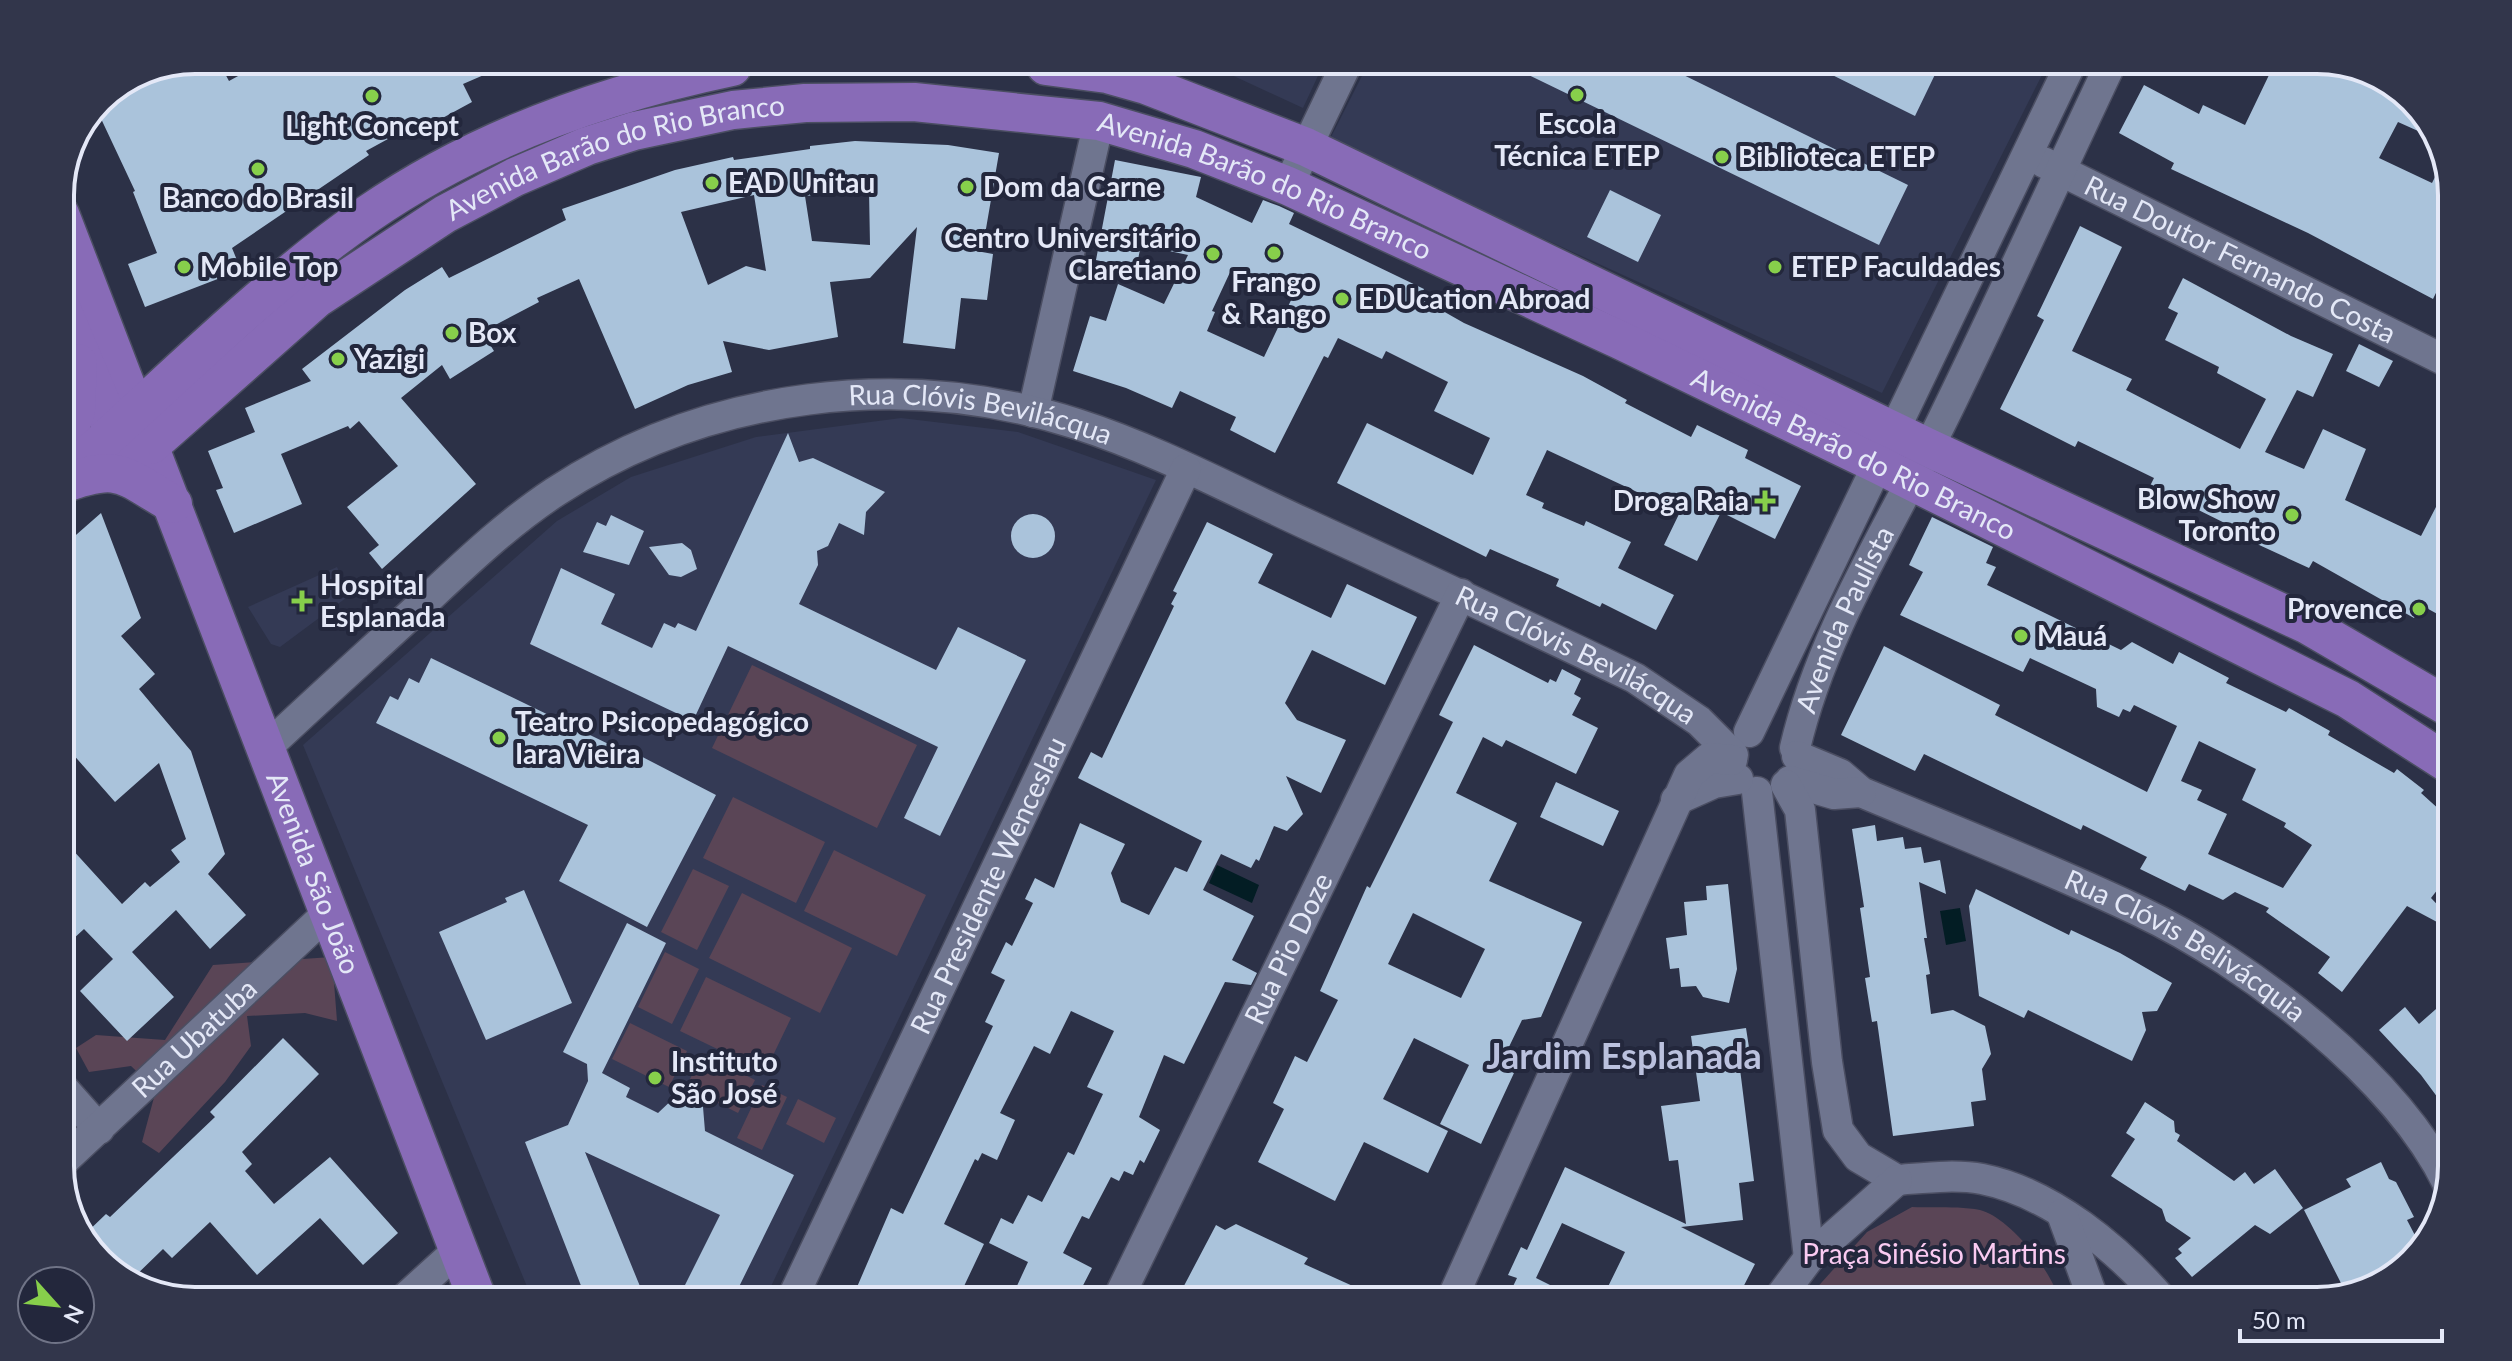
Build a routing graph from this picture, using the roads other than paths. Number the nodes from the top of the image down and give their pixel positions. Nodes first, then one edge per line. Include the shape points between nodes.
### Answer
1 (704, 74) edge
2 (736, 74) edge
3 (1107, 74) edge
4 (1342, 74) edge
5 (2066, 74) edge
6 (2106, 74) edge
7 (733, 110) junction
8 (1099, 121) junction
9 (1306, 147) junction
10 (2027, 154) junction
11 (2060, 170) junction
12 (1288, 186) junction
13 (74, 258) edge
14 (74, 338) edge
15 (78, 348) junction
16 (2438, 357) edge
17 (1033, 412) junction
18 (74, 417) edge
19 (126, 421) junction
20 (151, 445) junction
21 (1929, 448) junction
22 (1895, 459) junction
23 (1186, 469) junction
24 (74, 470) edge
25 (74, 479) edge
26 (173, 504) junction
27 (1461, 594) junction
28 (2438, 701) edge
29 (265, 749) junction
30 (2438, 757) edge
31 (1764, 765) junction
32 (329, 912) junction
33 (74, 1101) edge
34 (99, 1129) junction
35 (74, 1151) edge
36 (2438, 1165) edge
37 (1897, 1180) junction
38 (2062, 1214) junction
39 (457, 1251) junction
40 (1809, 1258) junction
41 (417, 1287) edge
42 (472, 1287) edge
43 (798, 1287) edge
44 (1124, 1287) edge
45 (1457, 1287) edge
46 (1787, 1287) edge
47 (2089, 1287) edge
48 (2151, 1287) edge

1 - 19 main road, Avenida Barão do Rio Branco via 617,94 509,136 416,184 325,246
2 - 7 street via 740,96
3 - 9 main road, Avenida Barão do Rio Branco
4 - 9 street
5 - 10 street, Avenida Paulista
6 - 11 street
7 - 8 main road, Avenida Barão do Rio Branco via 914,102
7 - 20 main road, Avenida Barão do Rio Branco via 587,146 445,214 316,299
8 - 12 main road, Avenida Barão do Rio Branco via 1194,149
8 - 17 street
9 - 12 street
9 - 22 main road, Avenida Barão do Rio Branco
10 - 11 street, Rua Doutor Fernando Costa
10 - 22 street, Avenida Paulista
11 - 16 street, Rua Doutor Fernando Costa
11 - 21 street
12 - 22 main road, Avenida Barão do Rio Branco
13 - 19 main road, Avenida São João
14 - 15 main road, Avenida São João
15 - 18 main road
15 - 19 main road, Avenida São João
17 - 23 street, Rua Clóvis Bevilácqua via 1077,424
17 - 29 street, Rua Clóvis Bevilácqua via 973,401 854,395 794,400 671,430 559,489 509,523
19 - 20 main road, Avenida São João
19 - 24 main road, Avenida Barão do Rio Branco
20 - 26 main road, Avenida São João
21 - 22 main road, Avenida Barão do Rio Branco
21 - 28 main road, Avenida Barão do Rio Branco via 2308,625
22 - 30 main road, Avenida Barão do Rio Branco via 2348,699
22 - 31 street, Avenida Paulista
22 - 31 street, Avenida Paulista via 1806,702
23 - 27 street, Rua Clóvis Bevilácqua
23 - 43 street, Rua Presidente Wenceslau
25 - 26 main road via 114,473 134,478
26 - 29 main road, Avenida São João
27 - 31 street, Rua Clóvis Bevilácqua via 1635,678
27 - 44 street, Rua Pio Doze
29 - 32 main road, Avenida São João
31 - 36 street, Rua Clóvis Belivácquia via 1840,774 1861,792 2140,912 2200,944 2310,1022 2372,1079
31 - 37 street via 1800,810 1838,1130 1858,1157
31 - 40 street, Avenida Paulista
31 - 45 street via 1709,758 1695,767
32 - 34 street, Rua Ubatuba
32 - 39 main road, Avenida São João
33 - 34 street
34 - 35 street, Rua Ubatuba
37 - 38 street via 1984,1179
37 - 40 street
38 - 47 street
38 - 48 street
39 - 41 street
39 - 42 main road, Avenida São João
40 - 46 street

